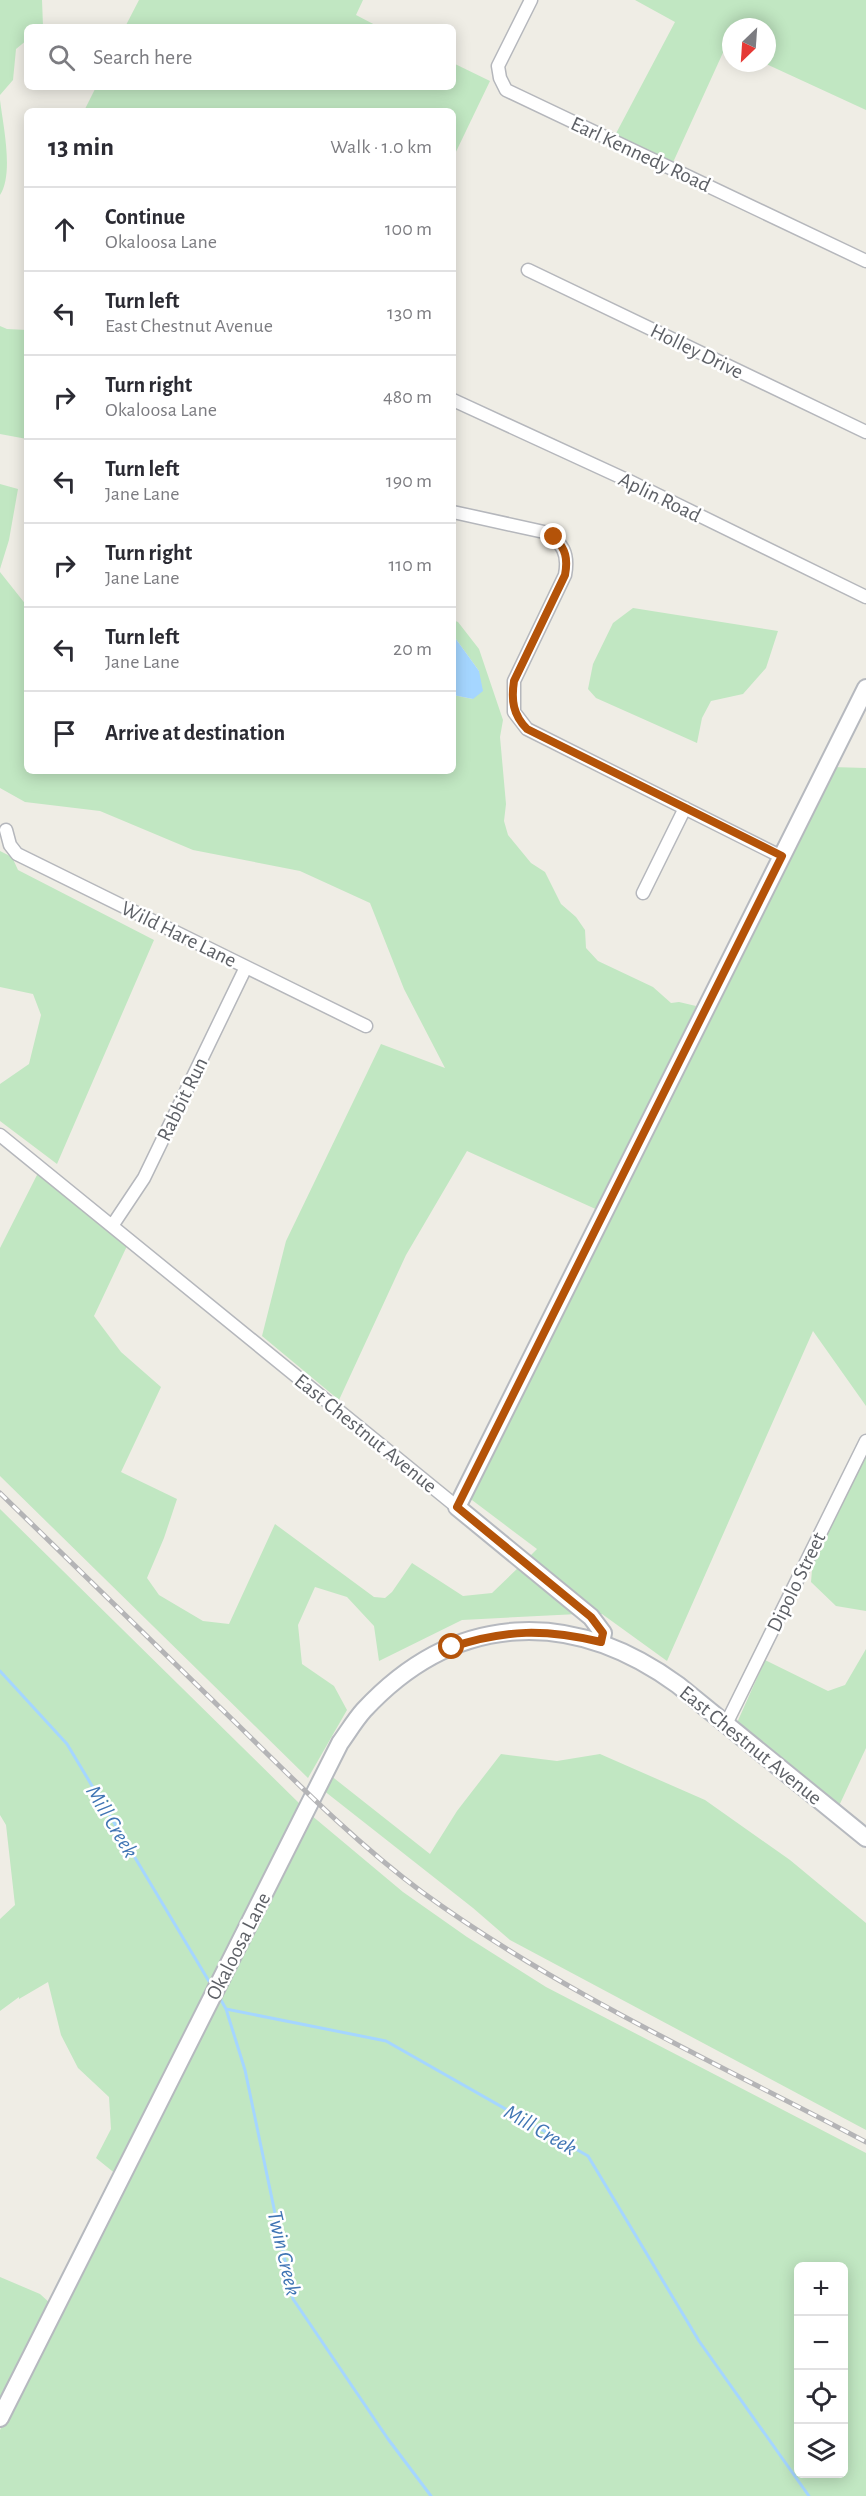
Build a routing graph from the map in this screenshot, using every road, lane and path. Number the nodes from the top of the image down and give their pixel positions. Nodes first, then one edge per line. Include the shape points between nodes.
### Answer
1 (531, 0) edge
2 (866, 261) edge
3 (528, 270) dead end
4 (456, 401) edge
5 (866, 432) edge
6 (456, 513) edge
7 (866, 597) edge
8 (866, 688) edge
9 (685, 808) junction
10 (6, 830) dead end
11 (782, 856) junction
12 (643, 892) dead end
13 (246, 967) junction
14 (366, 1026) dead end
15 (0, 1135) edge
16 (112, 1226) junction
17 (866, 1441) edge
18 (457, 1507) junction
19 (601, 1642) junction
20 (726, 1724) junction
21 (866, 1838) edge
22 (0, 2418) edge

1 - 2 street, Earl Kennedy Road via 498,66 506,90
3 - 5 street, Holley Drive
4 - 7 street, Aplin Road
6 - 9 street via 544,532 554,537 565,551 565,575 514,681 514,712 520,723
8 - 11 street
9 - 11 street
9 - 12 street
10 - 13 street, Wild Hare Lane via 16,854
11 - 18 street
13 - 14 street, Wild Hare Lane
13 - 16 street, Rabbit Run via 144,1178
15 - 16 street, East Chestnut Avenue
16 - 18 street, East Chestnut Avenue
17 - 20 street, Dipolo Street
18 - 19 street, East Chestnut Avenue via 591,1617 603,1633
19 - 20 street, East Chestnut Avenue via 656,1669
19 - 22 street, Okaloosa Lane via 538,1632 478,1638 408,1670 362,1712 340,1743
20 - 21 street, East Chestnut Avenue

